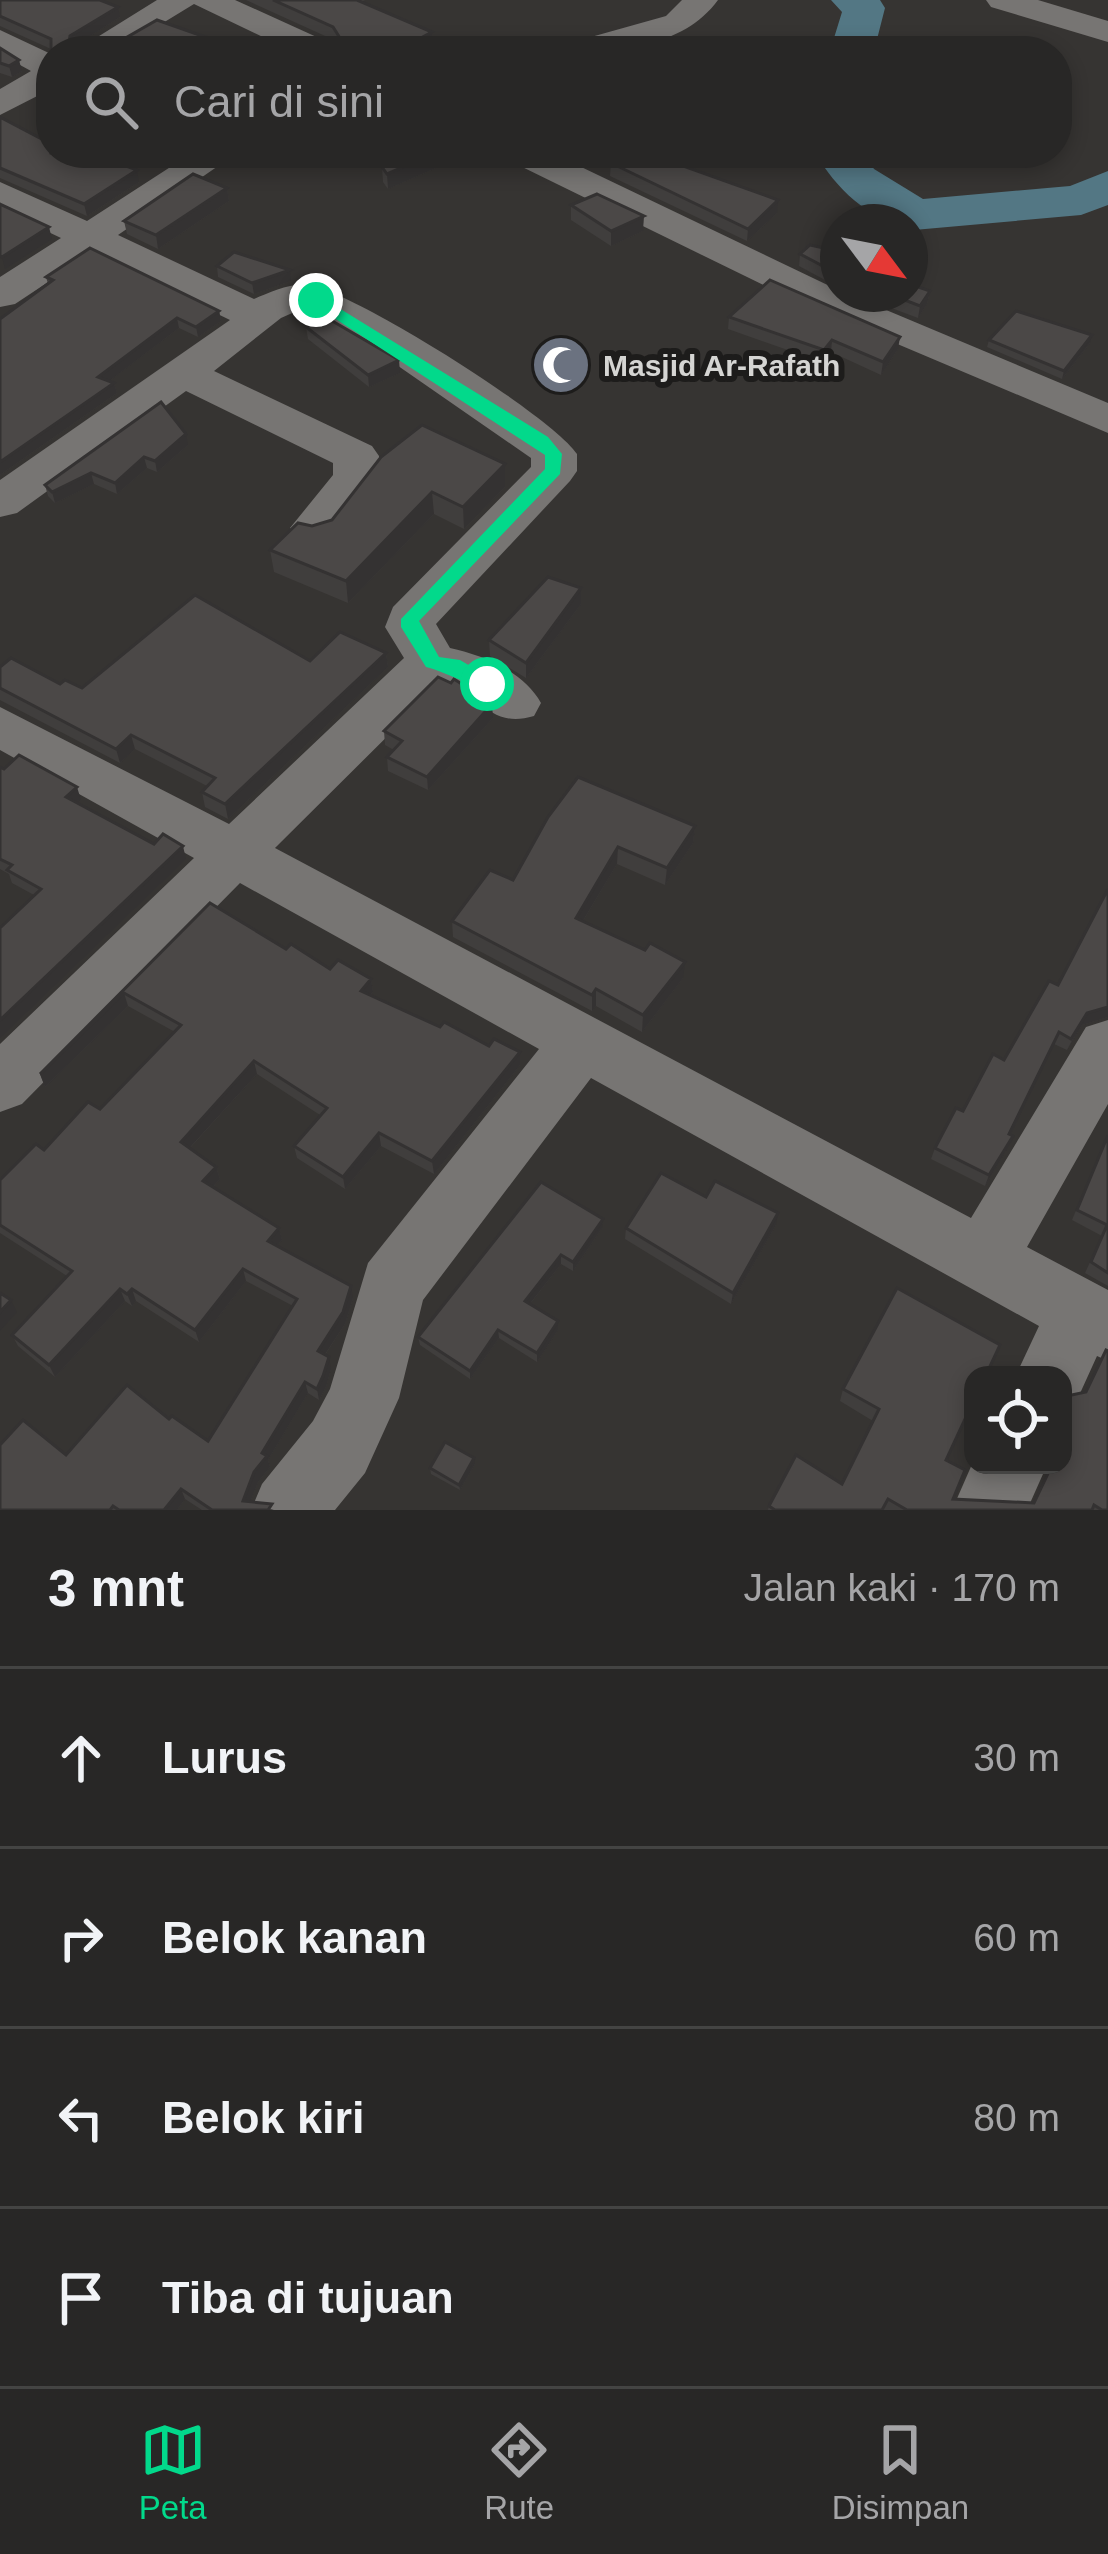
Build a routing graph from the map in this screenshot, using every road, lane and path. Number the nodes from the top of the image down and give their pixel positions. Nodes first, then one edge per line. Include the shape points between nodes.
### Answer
1 (181, 0) edge
2 (208, 0) edge
3 (285, 0) edge
4 (1003, 0) edge
5 (689, 11) edge
6 (250, 19) junction
7 (1108, 32) edge
8 (118, 36) edge
9 (287, 36) edge
10 (618, 36) edge
11 (0, 40) edge
12 (36, 67) edge
13 (36, 84) edge
14 (0, 104) edge
15 (194, 168) edge
16 (552, 168) edge
17 (0, 194) edge
18 (88, 235) junction
19 (0, 295) edge
20 (257, 314) junction
21 (182, 372) junction
22 (1108, 419) edge
23 (0, 502) edge
24 (314, 528) edge
25 (433, 663) junction
26 (515, 703) dead end
27 (0, 726) edge
28 (236, 854) junction
29 (583, 1041) junction
30 (1108, 1046) edge
31 (0, 1085) edge
32 (983, 1261) junction
33 (1094, 1320) edge
34 (1059, 1366) edge
35 (1006, 1474) edge
36 (288, 1510) edge
37 (989, 1510) edge

1 - 8 street
2 - 6 street
3 - 6 street
4 - 7 street
5 - 10 street
6 - 9 street
11 - 12 street
13 - 14 street
15 - 18 street
16 - 22 street via 857,318
17 - 18 street
18 - 19 street
18 - 20 street
20 - 21 street via 254,325
20 - 25 street via 288,300 316,300 554,454 554,471 410,619
21 - 23 street
21 - 24 street via 356,456 356,478
25 - 26 street via 467,670
25 - 28 street
27 - 28 street
28 - 29 street
28 - 31 street
29 - 32 street
29 - 36 street via 392,1286 363,1398 339,1447
30 - 32 street
32 - 33 street
33 - 34 street
35 - 37 street

